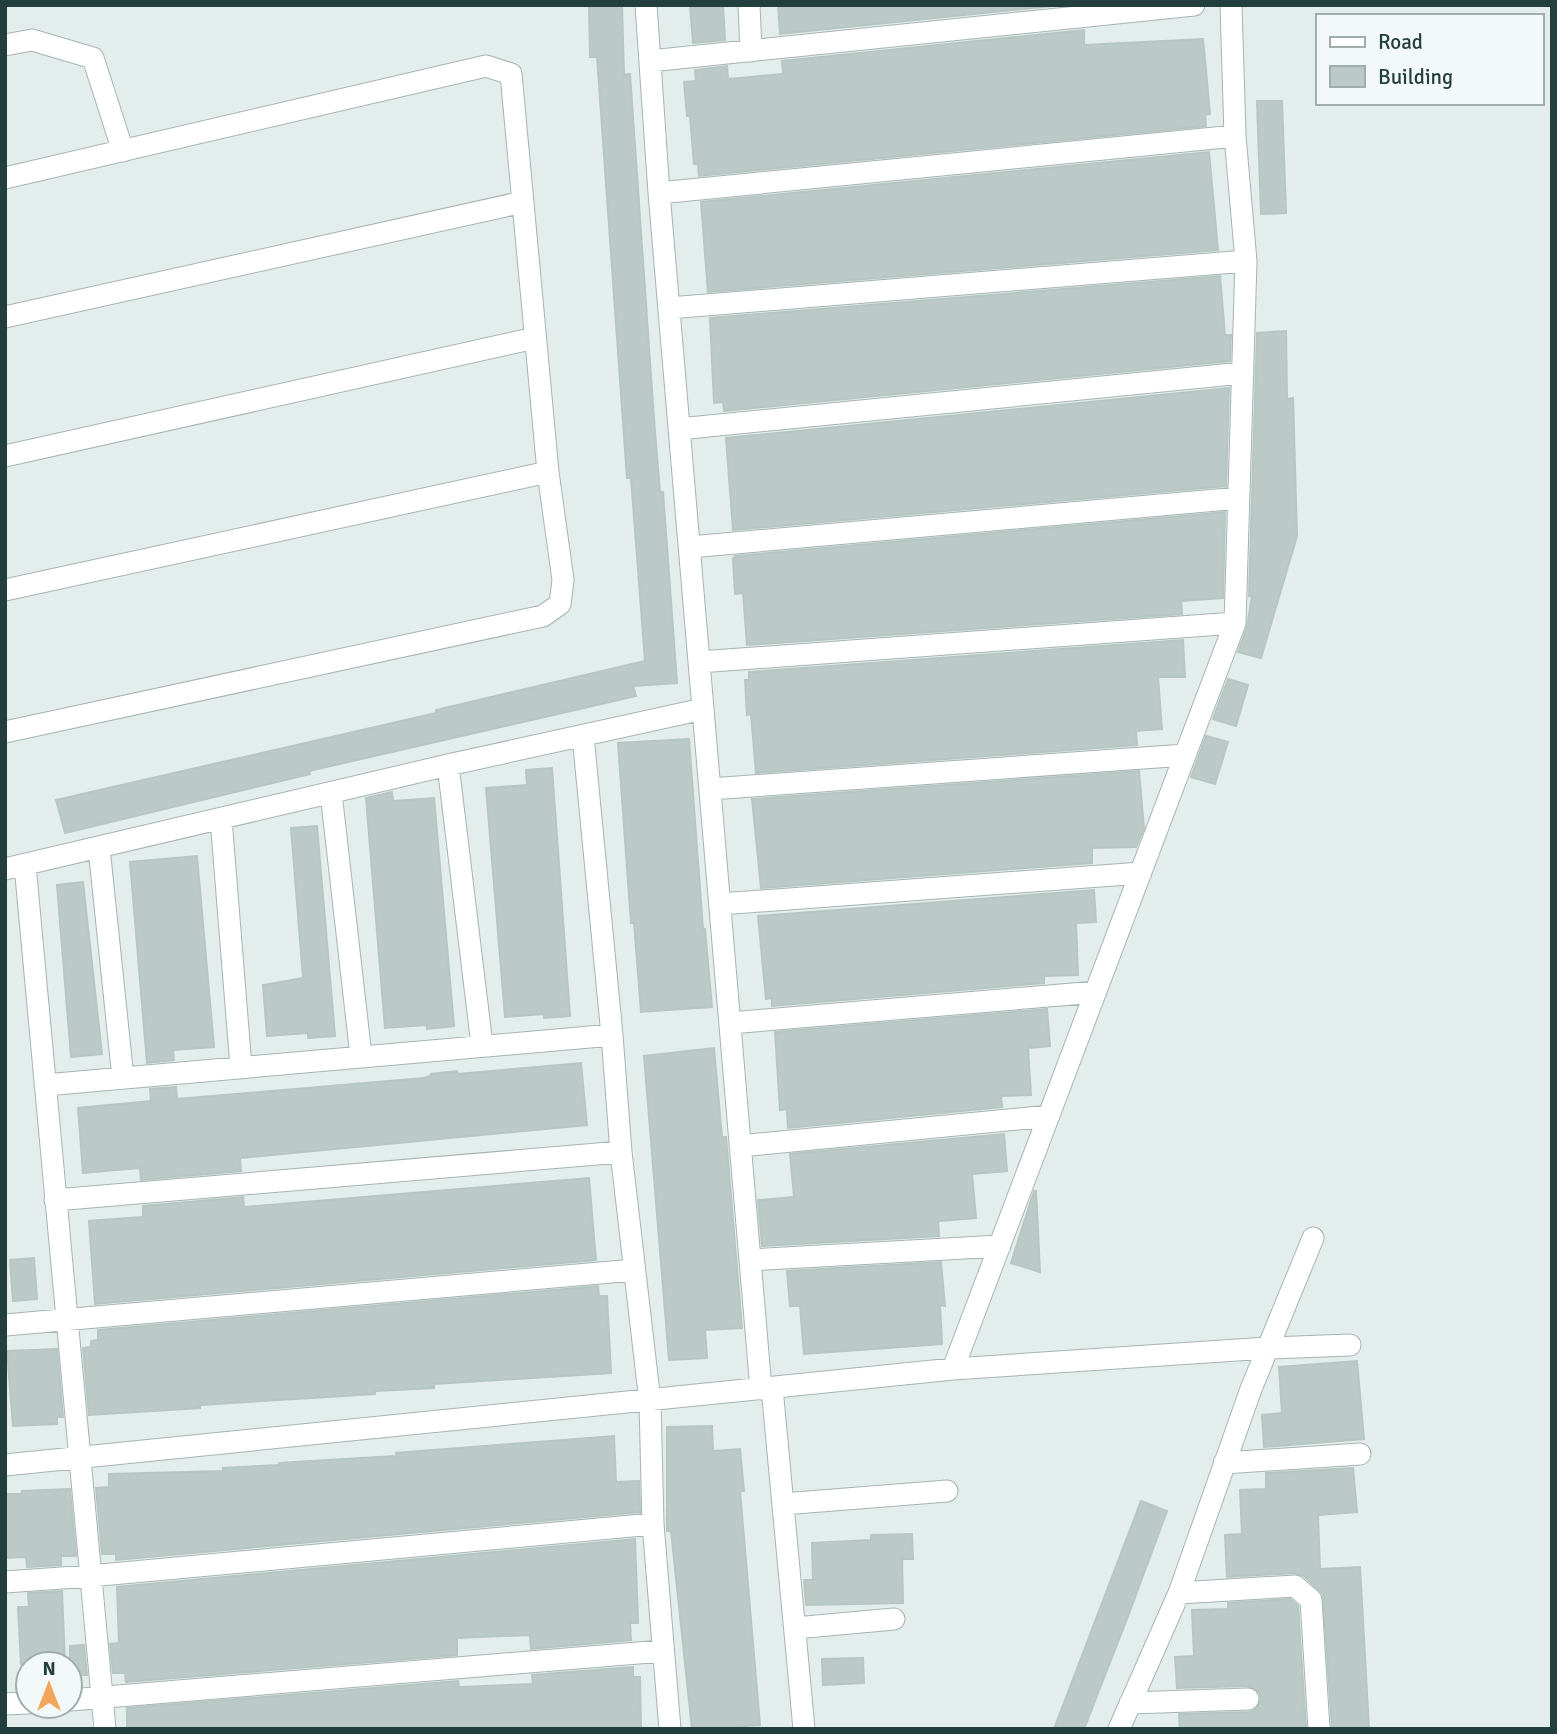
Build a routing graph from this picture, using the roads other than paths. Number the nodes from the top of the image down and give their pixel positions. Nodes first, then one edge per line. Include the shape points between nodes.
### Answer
1 (646, 5) edge
2 (749, 5) edge
3 (1194, 5) edge
4 (1231, 5) edge
5 (5, 45) edge
6 (751, 51) junction
7 (650, 61) junction
8 (1235, 136) junction
9 (123, 151) junction
10 (5, 178) edge
11 (659, 193) junction
12 (523, 202) junction
13 (1246, 261) junction
14 (669, 308) junction
15 (5, 317) edge
16 (535, 338) junction
17 (1243, 373) junction
18 (679, 429) junction
19 (5, 456) edge
20 (548, 472) junction
21 (1239, 498) junction
22 (690, 547) junction
23 (5, 590) edge
24 (1235, 623) junction
25 (699, 662) junction
26 (703, 709) junction
27 (5, 732) edge
28 (583, 736) junction
29 (1185, 755) junction
30 (448, 765) junction
31 (710, 789) junction
32 (331, 793) junction
33 (221, 819) junction
34 (99, 848) junction
35 (15, 867) edge
36 (1141, 873) junction
37 (719, 904) junction
38 (1096, 992) junction
39 (730, 1023) junction
40 (612, 1035) junction
41 (482, 1045) junction
42 (361, 1056) junction
43 (241, 1067) junction
44 (123, 1078) junction
45 (45, 1085) junction
46 (1049, 1116) junction
47 (740, 1146) junction
48 (621, 1152) junction
49 (55, 1200) junction
50 (1313, 1238) dead end
51 (1000, 1246) junction
52 (750, 1260) junction
53 (634, 1270) junction
54 (66, 1319) junction
55 (5, 1325) edge
56 (1350, 1345) dead end
57 (1267, 1348) junction
58 (953, 1369) junction
59 (766, 1389) junction
60 (650, 1402) junction
61 (1360, 1454) dead end
62 (79, 1458) junction
63 (1224, 1462) junction
64 (5, 1465) edge
65 (947, 1491) dead end
66 (783, 1504) junction
67 (653, 1524) junction
68 (90, 1576) junction
69 (5, 1582) edge
70 (1179, 1593) junction
71 (894, 1619) dead end
72 (795, 1628) junction
73 (662, 1651) junction
74 (102, 1697) junction
75 (84, 1699) edge
76 (1248, 1699) dead end
77 (1130, 1703) junction
78 (105, 1729) edge
79 (670, 1729) edge
80 (804, 1729) edge
81 (1119, 1729) edge
82 (1319, 1729) edge

1 - 7 street
2 - 6 street
3 - 6 street
4 - 8 street
5 - 9 street via 32,40 93,58
6 - 7 street
7 - 11 street
8 - 11 street
8 - 13 street
9 - 10 street
9 - 12 street via 486,66 511,74
11 - 14 street
12 - 15 street
12 - 16 street
13 - 14 street
13 - 17 street
14 - 18 street
16 - 19 street
16 - 20 street
17 - 18 street
17 - 21 street
18 - 22 street
20 - 23 street
20 - 27 street via 563,580 560,604 543,616
21 - 22 street
21 - 24 street
22 - 25 street
24 - 25 street
24 - 29 street
25 - 26 street
26 - 28 street
26 - 31 street
28 - 30 street
28 - 40 street
29 - 31 street
29 - 36 street
30 - 32 street
30 - 41 street
31 - 37 street
32 - 33 street
32 - 42 street
33 - 34 street
33 - 43 street
34 - 35 street
34 - 44 street
35 - 45 street
36 - 37 street
36 - 38 street
37 - 39 street
38 - 39 street
38 - 46 street
39 - 47 street
40 - 41 street
40 - 48 street
41 - 42 street
42 - 43 street
43 - 44 street
44 - 45 street
45 - 49 street
46 - 47 street
46 - 51 street
47 - 52 street
48 - 49 street
48 - 53 street
49 - 54 street
50 - 57 street
51 - 52 street
51 - 58 street
52 - 59 street
53 - 54 street
53 - 60 street
54 - 55 street
54 - 62 street
56 - 57 street
57 - 58 street
57 - 63 street
58 - 59 street
59 - 60 street
59 - 66 street
60 - 62 street
60 - 67 street
61 - 63 street
62 - 64 street
62 - 68 street
63 - 70 street
65 - 66 street
66 - 72 street
67 - 68 street
67 - 73 street
68 - 69 street
68 - 74 street
70 - 77 street
70 - 82 street via 1295,1586 1311,1600
71 - 72 street
72 - 80 street
73 - 74 street
73 - 79 street
74 - 75 street
74 - 78 street
76 - 77 street
77 - 81 street

